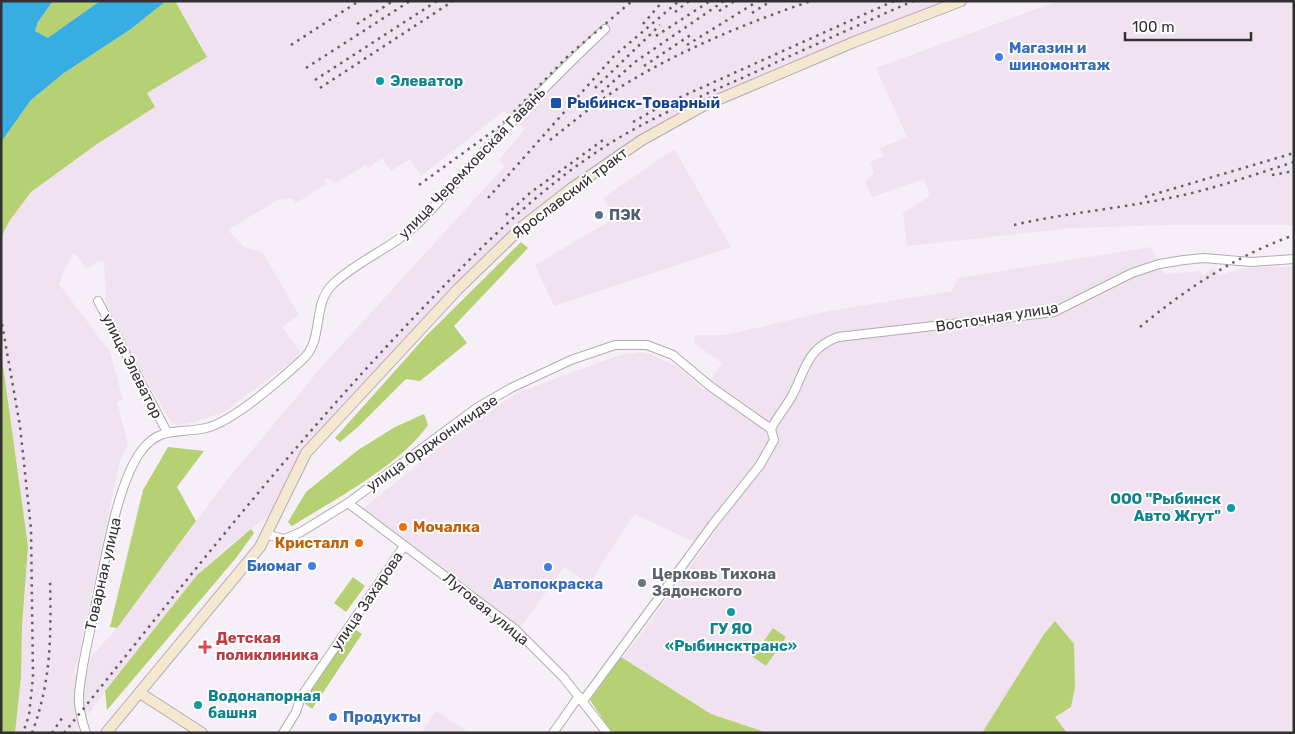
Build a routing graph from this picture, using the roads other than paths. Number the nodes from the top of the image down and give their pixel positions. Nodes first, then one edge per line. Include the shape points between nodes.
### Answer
1 (961, 1) edge
2 (605, 29) dead end
3 (1294, 259) edge
4 (98, 301) dead end
5 (771, 429) junction
6 (166, 432) junction
7 (348, 503) junction
8 (268, 535) junction
9 (404, 546) junction
10 (140, 693) junction
11 (581, 698) junction
12 (86, 733) edge
13 (106, 733) edge
14 (202, 733) edge
15 (283, 733) edge
16 (554, 733) edge
17 (607, 733) edge

1 - 8 street, Ярославский тракт via 854,42 704,106 642,140 545,208 458,289 306,453
2 - 6 street, улица Черемховская Гавань via 418,223 332,284 324,296 314,346 306,357 229,417 209,427
3 - 5 street, Восточная улица via 1251,262 1204,258 1159,264 1132,273 1054,312 838,337 823,343 812,354 792,396
4 - 6 street, улица Элеватор
5 - 7 street, улица Орджоникидзе via 673,355 648,345 614,345 571,360 478,407
5 - 11 street via 774,440 760,464
6 - 12 street, Товарная улица via 155,436 131,466 106,554 80,687 79,705
7 - 8 street, улица Орджоникидзе via 284,539
7 - 9 street, Луговая улица
8 - 10 street, Ярославский тракт
9 - 11 street, Луговая улица via 505,620
9 - 15 street, улица Захарова via 301,697
10 - 13 street
10 - 14 street
11 - 16 street
11 - 17 street, Луговая улица

